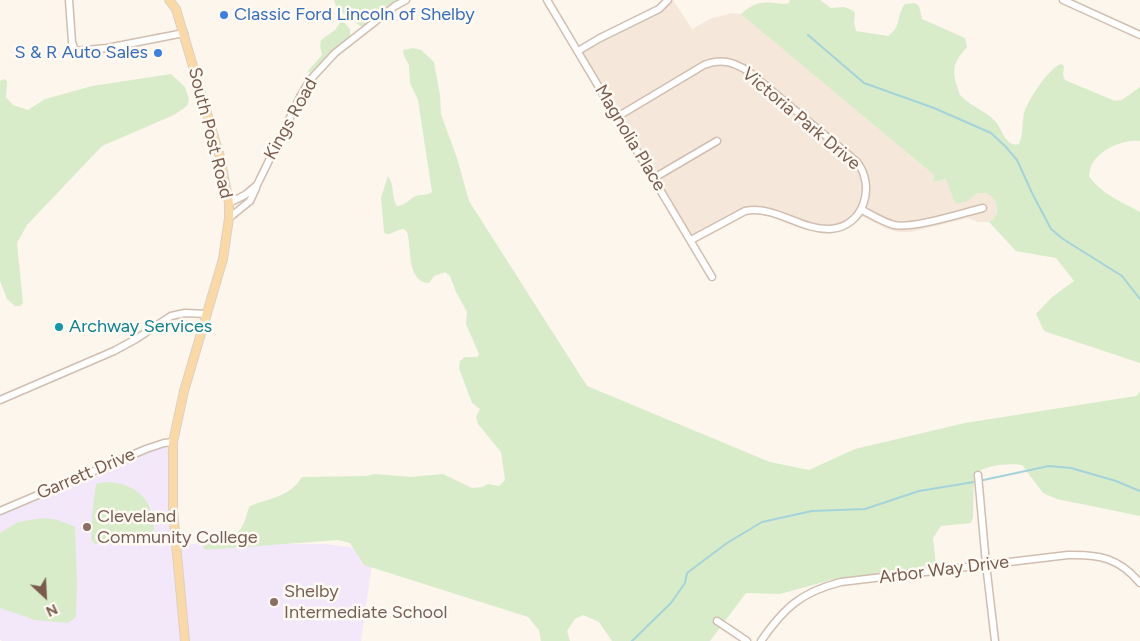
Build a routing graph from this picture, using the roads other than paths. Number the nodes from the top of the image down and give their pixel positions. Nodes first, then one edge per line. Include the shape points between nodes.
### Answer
1 (69, 0) edge
2 (169, 0) edge
3 (178, 0) edge
4 (406, 0) edge
5 (547, 0) edge
6 (668, 0) edge
7 (1063, 0) edge
8 (176, 9) junction
9 (184, 33) junction
10 (1140, 34) edge
11 (578, 52) junction
12 (617, 117) junction
13 (717, 141) dead end
14 (654, 178) junction
15 (257, 185) junction
16 (228, 204) junction
17 (983, 208) dead end
18 (862, 210) junction
19 (229, 218) junction
20 (690, 240) junction
21 (712, 277) dead end
22 (207, 314) junction
23 (0, 400) edge
24 (173, 442) junction
25 (978, 475) dead end
26 (0, 510) edge
27 (986, 564) junction
28 (1140, 583) edge
29 (718, 622) dead end
30 (185, 641) edge
31 (747, 641) edge
32 (761, 641) edge
33 (995, 641) edge

1 - 9 street via 75,51
2 - 8 main road, South Post Road
3 - 8 main road
4 - 15 street, Kings Road via 335,53 310,80
5 - 11 street, Magnolia Place
6 - 11 street via 659,9
7 - 10 street
8 - 9 main road, South Post Road
9 - 16 main road, South Post Road via 220,157
11 - 12 street, Magnolia Place
12 - 14 street, Magnolia Place
12 - 18 street, Victoria Park Drive via 704,65 713,61 732,62 748,71 857,162 867,189
13 - 14 street
14 - 20 street, Magnolia Place
15 - 16 street, Kings Road
15 - 19 street via 250,201
16 - 19 main road, South Post Road
17 - 18 street via 900,226
18 - 20 street via 842,226 825,229 765,210 745,210
19 - 22 main road, South Post Road via 223,259
20 - 21 street, Magnolia Place
22 - 23 street via 171,316 114,351
22 - 24 main road, South Post Road
24 - 26 street, Garrett Drive via 146,449
24 - 30 main road, South Post Road via 173,510
25 - 27 street
27 - 28 street, Arbor Way Drive via 1068,555 1098,556 1122,566
27 - 32 street, Arbor Way Drive via 828,585 794,602
27 - 33 street
29 - 31 street

